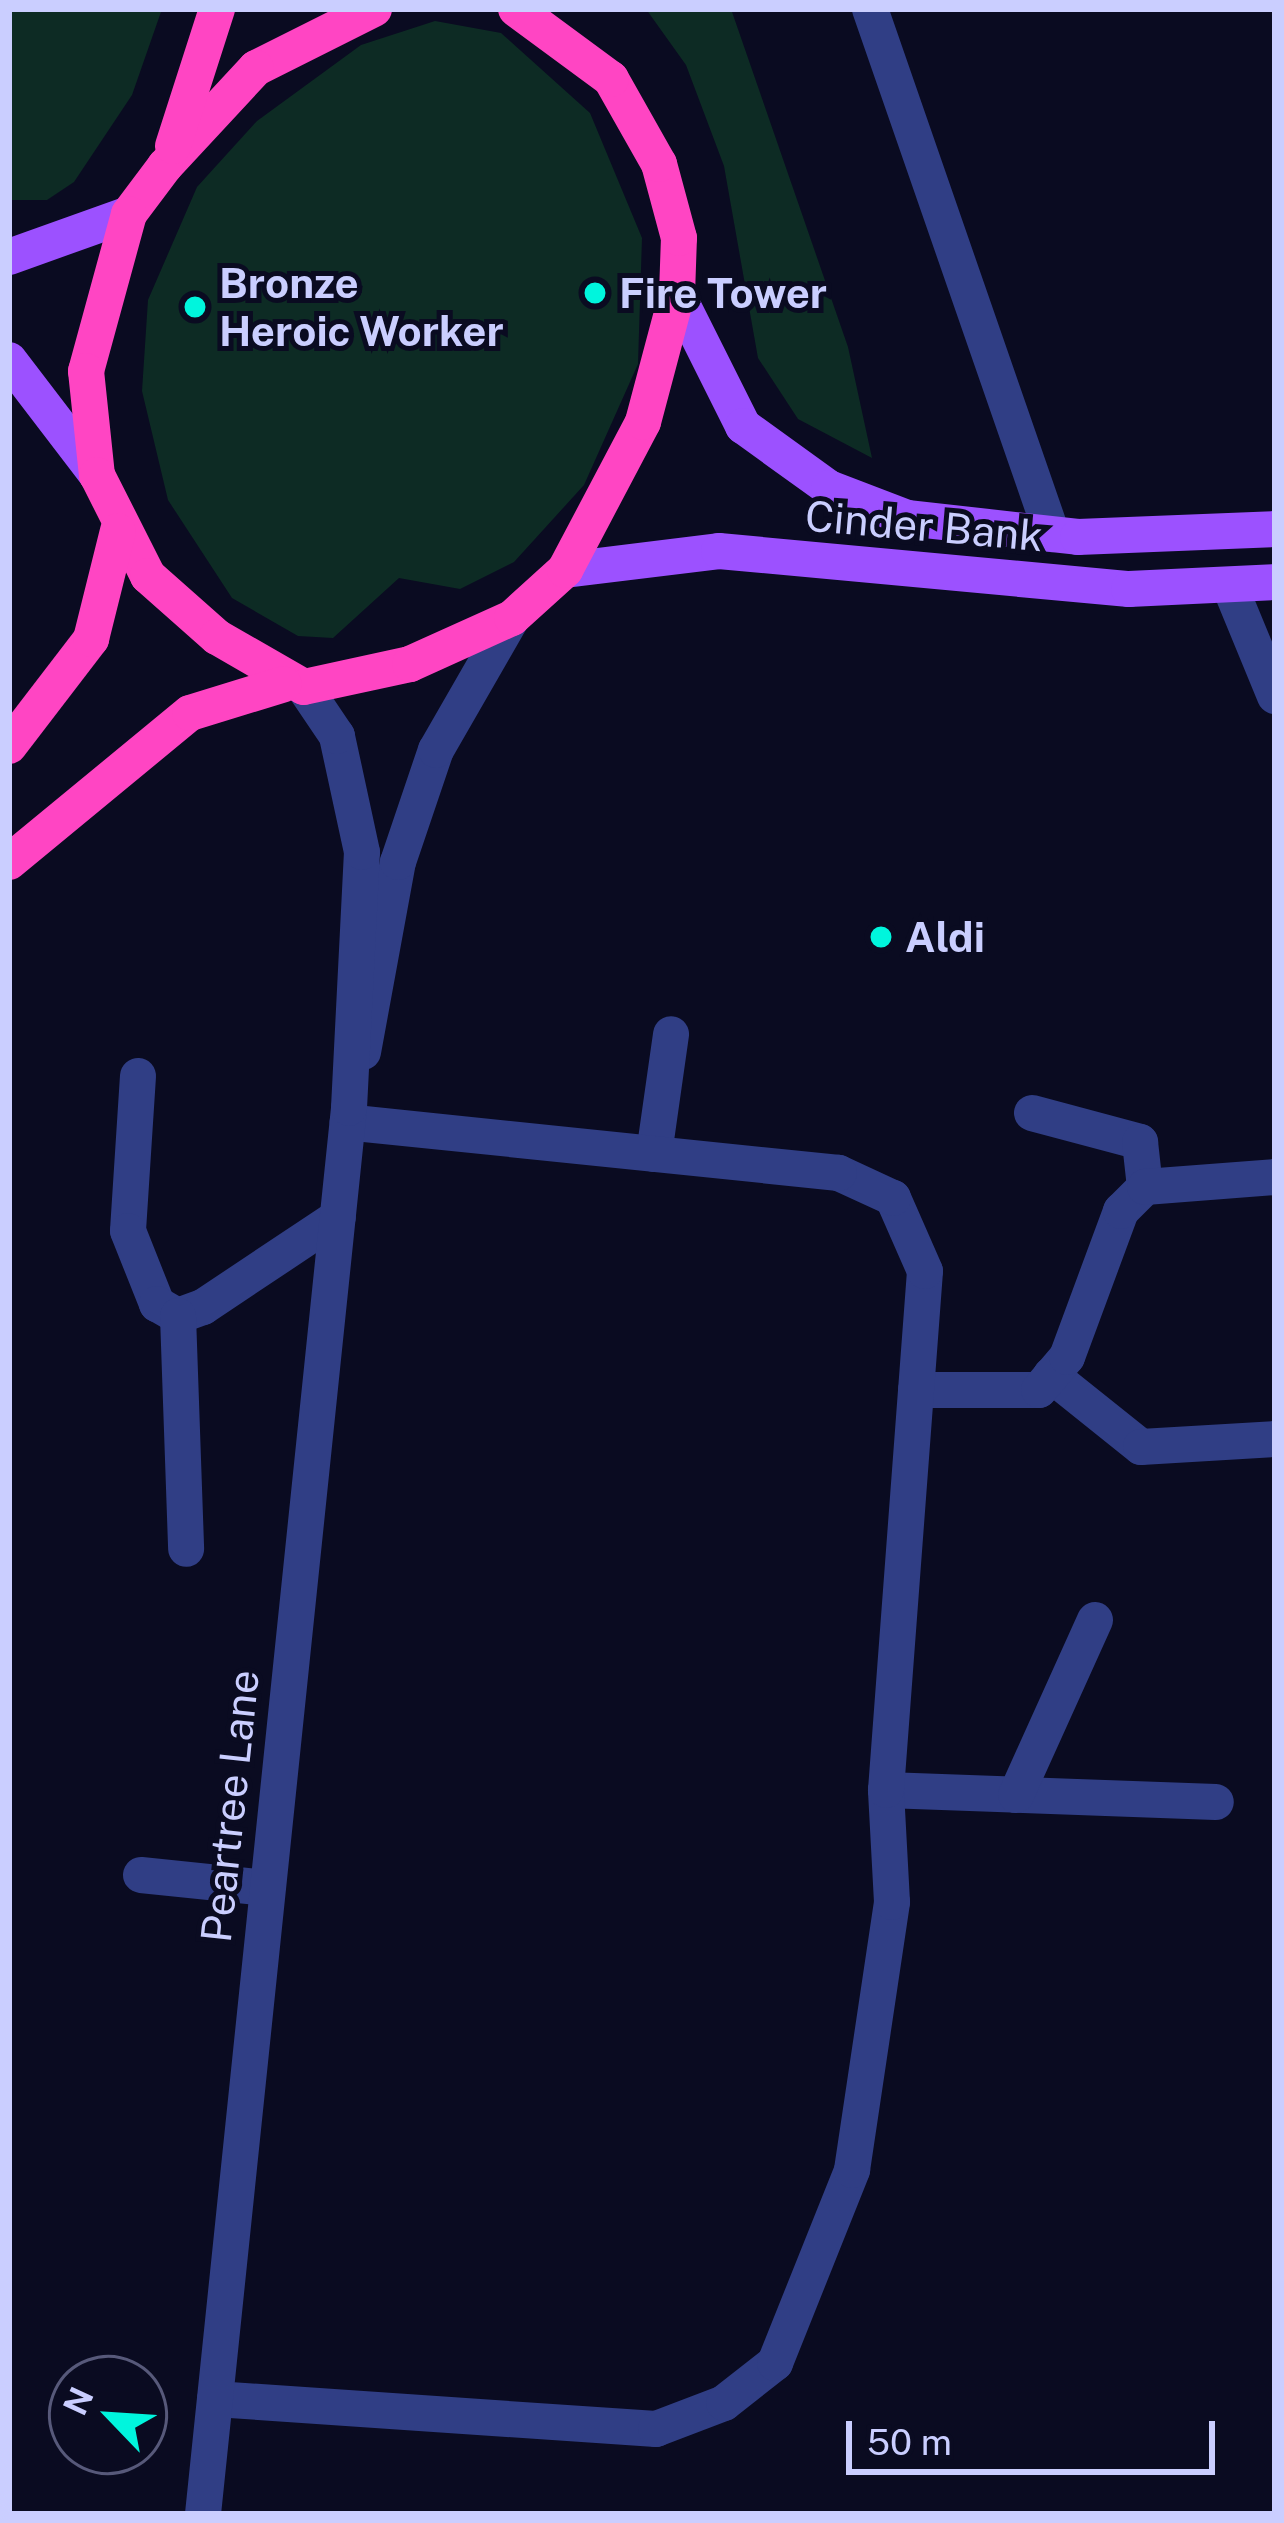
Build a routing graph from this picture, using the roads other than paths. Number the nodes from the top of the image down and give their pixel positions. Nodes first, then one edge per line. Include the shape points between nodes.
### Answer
1 (217, 9) edge
2 (374, 9) edge
3 (516, 9) edge
4 (870, 9) edge
5 (166, 166) junction
6 (130, 214) junction
7 (9, 257) edge
8 (677, 294) junction
9 (9, 360) edge
10 (98, 475) junction
11 (1275, 529) edge
12 (118, 531) junction
13 (1052, 534) junction
14 (565, 569) junction
15 (1275, 582) edge
16 (1230, 587) junction
17 (512, 617) junction
18 (294, 685) junction
19 (1275, 696) edge
20 (9, 746) edge
21 (9, 862) edge
22 (671, 1034) dead end
23 (137, 1076) dead end
24 (1032, 1113) dead end
25 (349, 1115) junction
26 (654, 1154) junction
27 (1275, 1178) edge
28 (1145, 1187) junction
29 (338, 1217) junction
30 (178, 1316) junction
31 (1052, 1375) junction
32 (916, 1390) junction
33 (1275, 1439) edge
34 (186, 1549) dead end
35 (1095, 1620) dead end
36 (886, 1790) junction
37 (1016, 1795) junction
38 (1216, 1802) dead end
39 (141, 1875) dead end
40 (267, 1888) junction
41 (215, 2399) junction
42 (203, 2514) edge

1 - 5 highway
2 - 5 highway via 256,68
3 - 8 highway via 610,79 637,122 679,238
4 - 13 street
5 - 6 highway
6 - 7 main road
6 - 10 highway via 86,371
8 - 13 main road, Cinder Bank via 743,426 830,488 907,518
8 - 14 highway via 643,422
9 - 10 main road
10 - 12 highway
11 - 13 main road, Cinder Bank
12 - 18 highway via 186,613
12 - 20 highway via 91,639
14 - 16 main road, Cinder Bank via 719,551 1009,581
14 - 17 highway
15 - 16 main road, Cinder Bank
16 - 19 street
17 - 18 highway via 410,664
17 - 25 street, Peartree Lane via 436,751 398,862
18 - 21 highway via 190,713
18 - 25 street, Peartree Lane via 337,736 362,852
22 - 26 street
23 - 30 street via 128,1231 141,1278
24 - 28 street via 1140,1142
25 - 26 street
25 - 29 street, Peartree Lane
26 - 32 street via 839,1173 893,1198 925,1271
27 - 28 street
28 - 31 street via 1121,1210
29 - 30 street
29 - 40 street, Peartree Lane
30 - 34 street
31 - 32 street via 1039,1390
31 - 33 street via 1141,1447
32 - 36 street
35 - 37 street
36 - 37 street
36 - 41 street via 892,1902 865,2105 852,2170 775,2362 724,2404 656,2429
37 - 38 street
39 - 40 street
40 - 41 street, Peartree Lane
41 - 42 street, Peartree Lane

